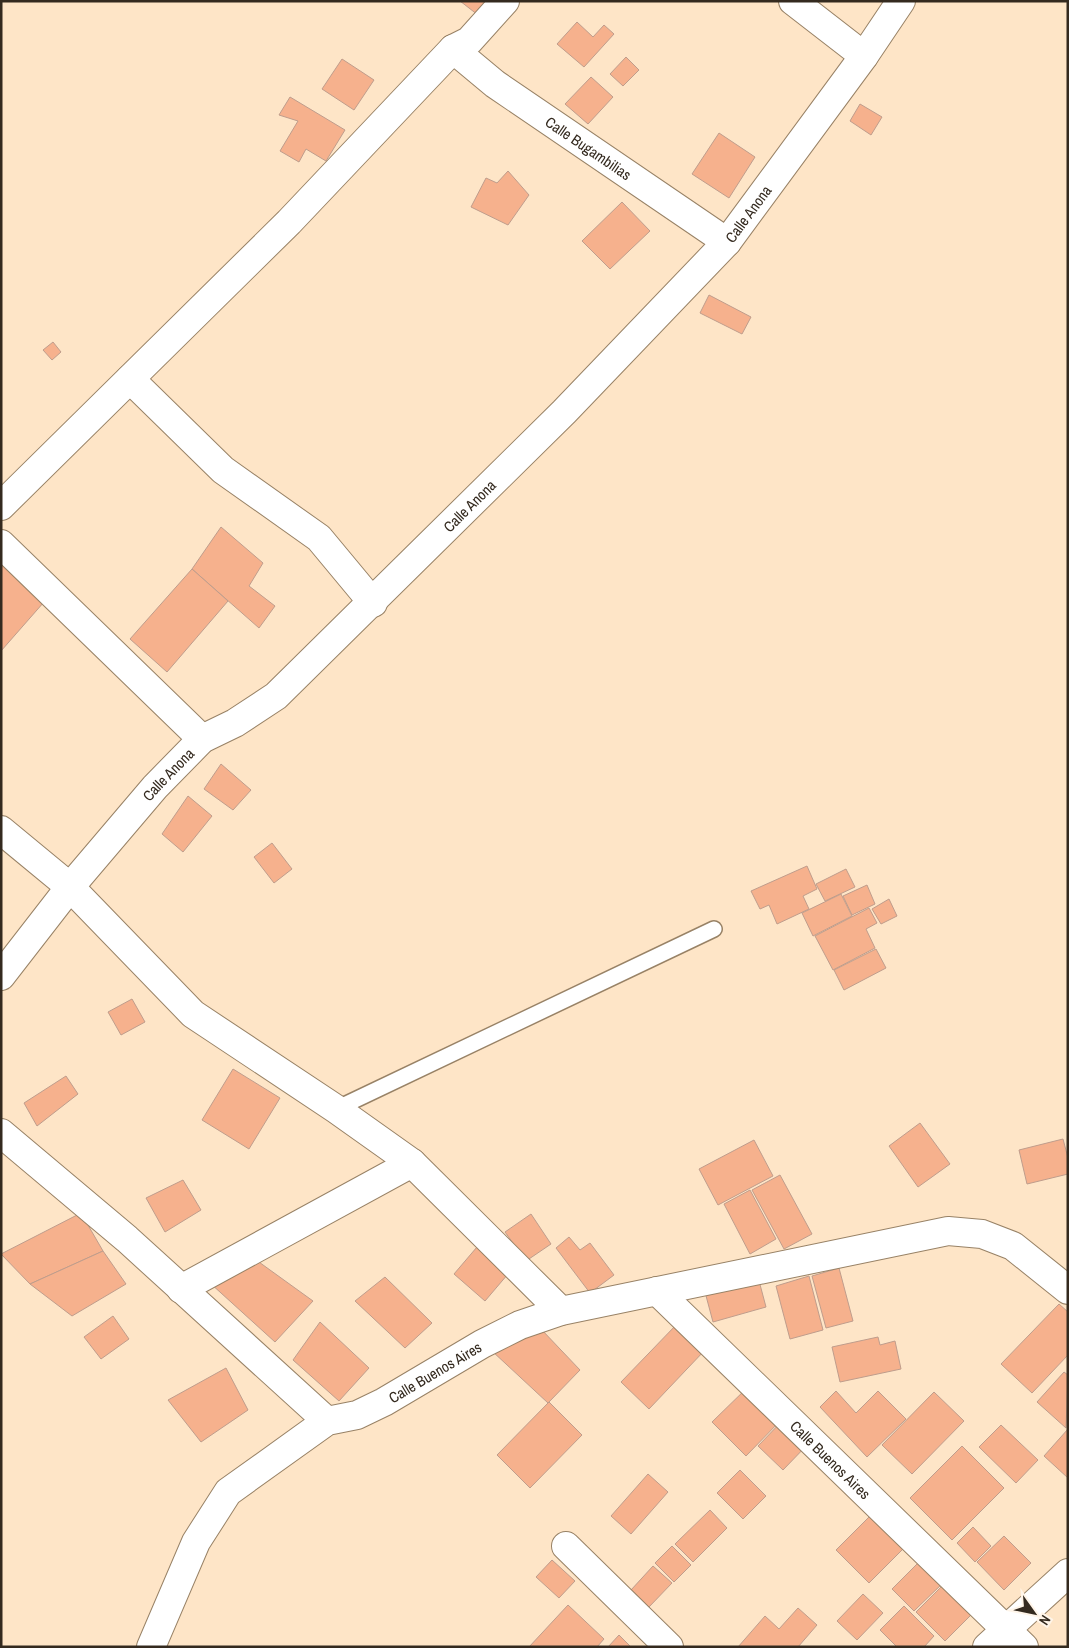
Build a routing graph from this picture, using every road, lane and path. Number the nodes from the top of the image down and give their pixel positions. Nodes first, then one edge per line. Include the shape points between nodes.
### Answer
1 (505, 1) edge
2 (793, 1) edge
3 (901, 1) edge
4 (453, 49) junction
5 (864, 56) junction
6 (727, 242) junction
7 (130, 379) junction
8 (1, 506) edge
9 (1, 544) edge
10 (373, 603) junction
11 (202, 739) junction
12 (1, 830) edge
13 (70, 887) junction
14 (714, 929) dead end
15 (1, 976) edge
16 (336, 1109) junction
17 (1, 1133) edge
18 (412, 1163) junction
19 (181, 1289) junction
20 (1068, 1290) edge
21 (657, 1291) junction
22 (561, 1311) junction
23 (327, 1421) junction
24 (566, 1546) dead end
25 (1068, 1573) edge
26 (1006, 1641) edge
27 (151, 1647) edge
28 (669, 1647) edge

1 - 4 street via 469,41
2 - 5 street
3 - 5 street, Calle Anona
4 - 6 street, Calle Bugambilias via 495,84
4 - 7 street via 342,168
5 - 6 street, Calle Anona
6 - 10 street, Calle Anona via 564,412
7 - 8 street
7 - 10 street via 223,470 319,538
9 - 11 street
10 - 11 street, Calle Anona via 276,696 235,723
11 - 13 street, Calle Anona via 155,787
12 - 13 street
13 - 15 street, Calle Anona
13 - 16 street via 193,1014
14 - 16 lane
16 - 18 street
17 - 19 street
18 - 19 street
18 - 22 street
19 - 23 street
20 - 21 street, Calle Buenos Aires via 1013,1246 982,1234 948,1231
21 - 22 street, Calle Buenos Aires
21 - 26 street, Calle Buenos Aires
22 - 23 street, Calle Buenos Aires via 520,1325 482,1344 357,1415
23 - 27 street via 228,1492 196,1542
24 - 28 street
25 - 26 street, Calle Buenos Aires

